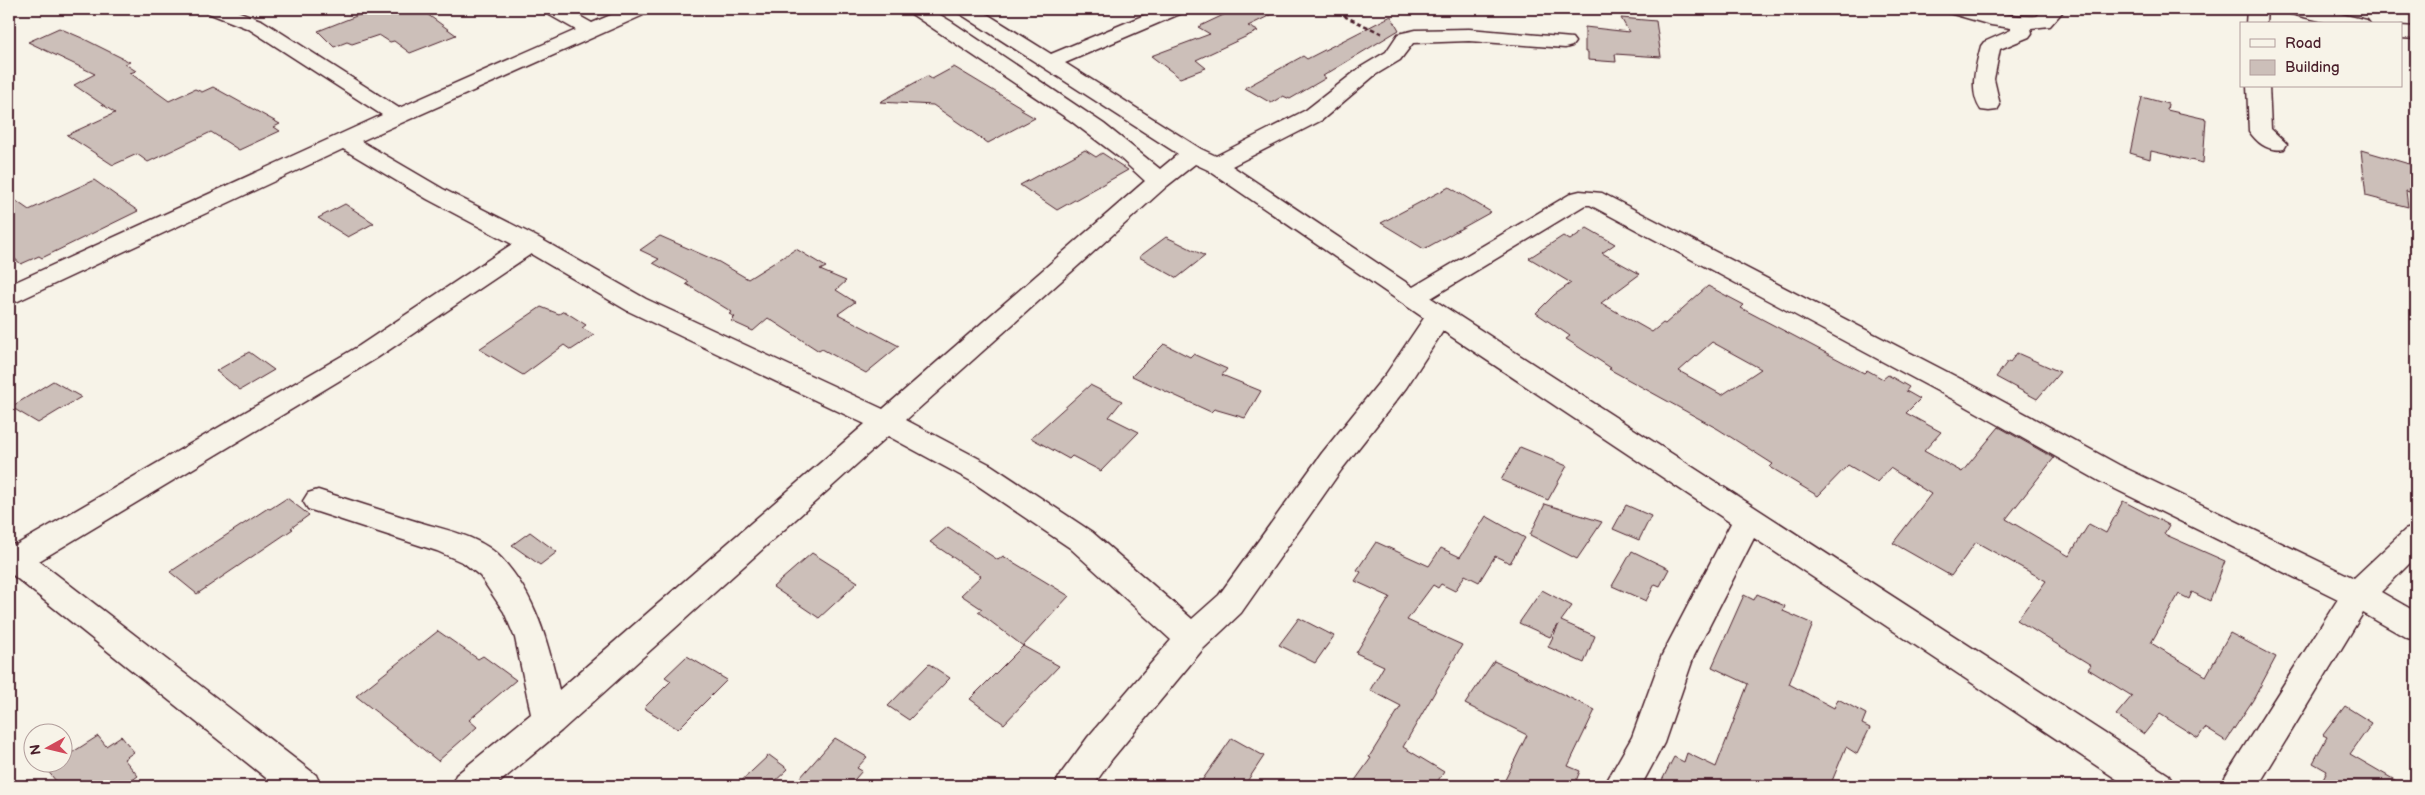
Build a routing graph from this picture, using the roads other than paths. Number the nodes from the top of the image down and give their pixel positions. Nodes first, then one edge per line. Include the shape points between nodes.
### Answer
1 (215, 9) edge
2 (553, 9) edge
3 (642, 9) edge
4 (917, 9) edge
5 (966, 9) edge
6 (1175, 9) edge
7 (1956, 9) edge
8 (2055, 9) edge
9 (2257, 9) edge
10 (2294, 9) edge
11 (2256, 22) edge
12 (2351, 22) edge
13 (2020, 23) junction
14 (592, 31) junction
15 (2402, 32) edge
16 (2416, 33) edge
17 (1565, 42) dead end
18 (1050, 62) junction
19 (2258, 88) edge
20 (1989, 105) dead end
21 (400, 117) junction
22 (344, 140) junction
23 (2276, 144) dead end
24 (1204, 160) junction
25 (1159, 181) junction
26 (530, 243) junction
27 (9, 295) edge
28 (1413, 298) junction
29 (1439, 316) junction
30 (886, 422) junction
31 (318, 501) dead end
32 (1748, 520) junction
33 (2416, 538) edge
34 (13, 557) edge
35 (2358, 594) junction
36 (2416, 628) edge
37 (1192, 639) junction
38 (549, 720) junction
39 (303, 786) edge
40 (468, 786) edge
41 (1073, 786) edge
42 (1622, 786) edge
43 (2156, 786) edge
44 (2239, 786) edge

1 - 21 street via 256,25
2 - 14 street
3 - 14 street
4 - 25 street via 1077,114
5 - 18 street
6 - 18 street
7 - 13 street
8 - 13 street via 2043,22
9 - 11 street
10 - 12 street
13 - 20 street via 2022,33 1991,46 1984,79
14 - 21 street
15 - 16 street
17 - 24 street via 1468,35 1416,36 1403,40 1401,48 1393,56 1368,71 1314,115
18 - 24 street
19 - 23 street via 2260,131
21 - 22 street
22 - 26 street via 434,194
22 - 27 street
24 - 25 street
24 - 28 street
25 - 30 street
26 - 30 street via 638,305
26 - 34 street via 368,352
28 - 29 street
28 - 35 street via 1580,198 1594,198 2150,494
29 - 32 street
29 - 37 street via 1396,381 1332,461 1230,604
30 - 37 street via 981,473 1081,540
30 - 38 street
31 - 38 street via 448,543 475,554 491,567 518,606 530,638
32 - 42 street via 1678,655 1647,743
32 - 43 street
33 - 35 street
34 - 39 street
35 - 36 street
35 - 44 street
37 - 41 street via 1100,748
38 - 40 street

